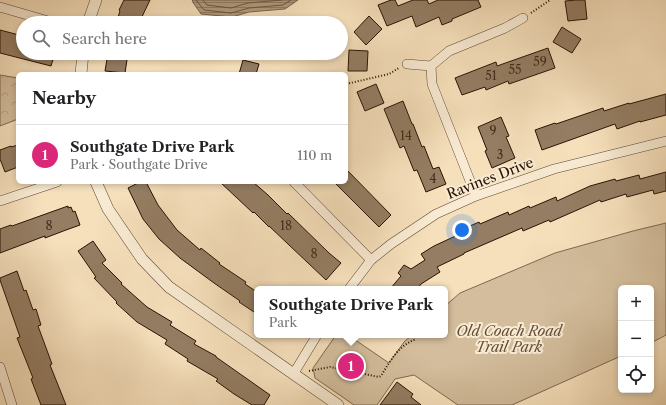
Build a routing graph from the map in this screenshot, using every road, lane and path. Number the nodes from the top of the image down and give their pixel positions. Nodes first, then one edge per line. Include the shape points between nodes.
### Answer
1 (96, 0) edge
2 (550, 0) edge
3 (0, 7) edge
4 (31, 16) edge
5 (90, 16) edge
6 (523, 18) joint
7 (82, 60) edge
8 (407, 64) joint
9 (431, 66) junction
10 (81, 72) edge
11 (348, 84) edge
12 (666, 141) edge
13 (51, 184) edge
14 (97, 184) edge
15 (296, 184) edge
16 (476, 196) junction
17 (0, 201) edge
18 (371, 260) junction
19 (351, 286) edge
20 (315, 338) edge
21 (416, 339) dead end
22 (0, 367) edge
23 (294, 373) junction
24 (12, 405) edge
25 (338, 405) edge

1 - 5 street
2 - 6 path
3 - 4 street
6 - 9 street via 449,51
7 - 10 street
8 - 9 street
8 - 11 path via 389,74
9 - 16 street via 432,84
12 - 16 street, Ravines Drive via 554,169
13 - 17 street
14 - 23 street via 108,209 142,259 169,287
15 - 18 street
16 - 18 street, Ravines Drive via 436,214
18 - 19 street, Ravines Drive
20 - 23 street
21 - 23 path via 399,349 379,377 330,367
22 - 24 street
23 - 25 street

